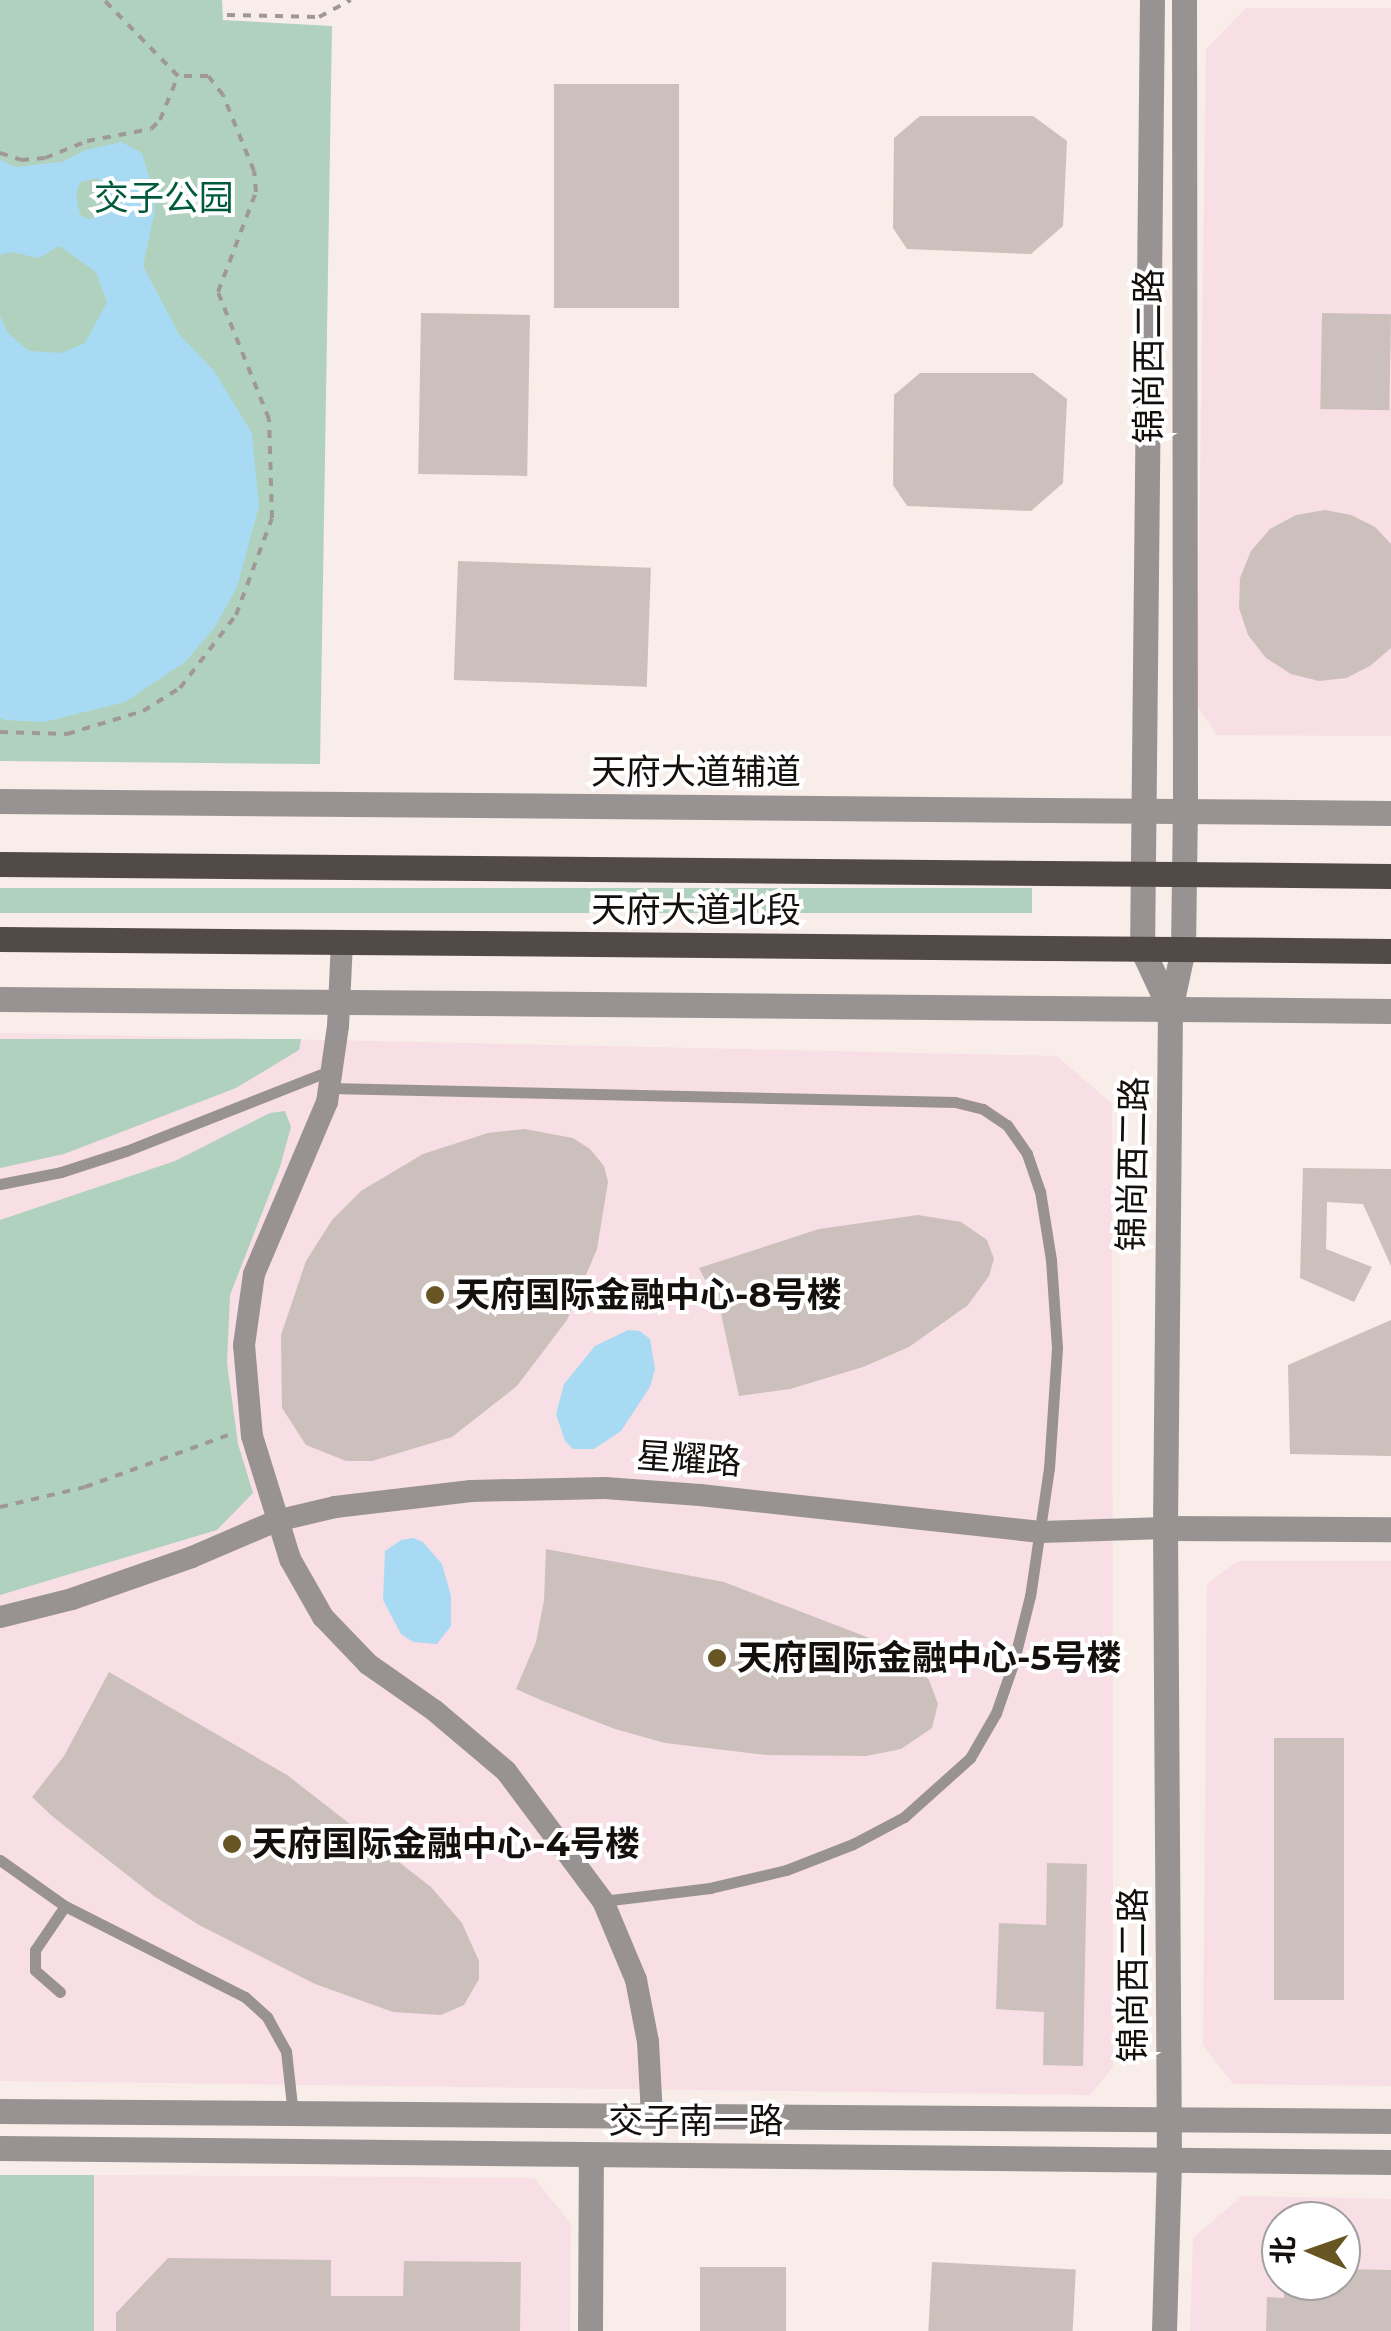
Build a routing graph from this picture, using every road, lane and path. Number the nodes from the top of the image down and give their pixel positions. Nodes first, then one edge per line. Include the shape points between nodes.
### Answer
1 (104, 0) edge
2 (351, 0) edge
3 (1152, 0) edge
4 (1184, 0) edge
5 (226, 15) dead end
6 (178, 76) junction
7 (0, 153) edge
8 (0, 732) edge
9 (0, 801) edge
10 (1143, 810) junction
11 (1184, 811) junction
12 (1391, 812) edge
13 (0, 864) edge
14 (1143, 874) junction
15 (1184, 874) junction
16 (1391, 876) edge
17 (0, 939) edge
18 (342, 942) junction
19 (1142, 949) junction
20 (1183, 949) junction
21 (1391, 951) edge
22 (0, 999) edge
23 (340, 1002) junction
24 (1170, 1009) junction
25 (1391, 1011) edge
26 (331, 1079) junction
27 (0, 1184) edge
28 (251, 1426) junction
29 (0, 1507) edge
30 (276, 1521) junction
31 (1165, 1528) junction
32 (1391, 1529) edge
33 (1042, 1532) junction
34 (0, 1617) edge
35 (0, 1860) edge
36 (603, 1900) junction
37 (65, 1906) junction
38 (60, 1992) dead end
39 (0, 2111) edge
40 (293, 2114) junction
41 (652, 2116) junction
42 (1169, 2118) junction
43 (1391, 2121) edge
44 (0, 2148) edge
45 (591, 2156) junction
46 (1169, 2160) junction
47 (1391, 2162) edge
48 (590, 2331) edge
49 (1164, 2331) edge

1 - 6 path
2 - 5 path via 319,16
3 - 10 street
4 - 11 street, 锦尚西二路
6 - 7 path via 151,128 45,158
6 - 8 path via 208,76 224,95 254,171 256,192 218,292 269,420 272,518 236,615 180,688 142,711 67,734
9 - 10 street, 天府大道辅道
10 - 11 street, 天府大道辅道
10 - 14 street
11 - 12 street, 天府大道辅道
11 - 15 street, 锦尚西二路
13 - 14 main road, 天府大道北段
14 - 15 main road, 天府大道北段
14 - 19 street
15 - 16 main road, 天府大道北段
15 - 20 street, 锦尚西二路
17 - 18 main road, 天府大道北段
18 - 19 main road, 天府大道北段
18 - 23 street
19 - 20 main road, 天府大道北段
19 - 24 street
20 - 21 main road, 天府大道北段
20 - 24 street, 锦尚西二路
22 - 23 street
23 - 24 street
23 - 26 street
24 - 25 street
24 - 31 street, 锦尚西二路
26 - 27 lane via 62,1172
26 - 28 street via 254,1274 244,1345
26 - 33 lane via 918,1098 983,1110 1007,1124 1040,1191 1051,1260 1056,1366
28 - 29 path via 85,1486
28 - 30 street
30 - 33 street, 星耀路 via 335,1506 471,1491 605,1488
30 - 34 street, 星耀路 via 104,1588
30 - 36 street via 322,1618 368,1664 506,1770
31 - 32 street, 星耀路
31 - 33 street, 星耀路
31 - 42 street, 锦尚西二路
33 - 36 lane via 1014,1664 996,1713 970,1758 942,1786 904,1817 786,1870 710,1888
35 - 37 lane
36 - 41 street via 636,1980
37 - 38 lane via 35,1950 35,1970
37 - 40 lane via 245,1997 266,2016 286,2051
39 - 40 street, 交子南一路
40 - 41 street, 交子南一路
41 - 42 street, 交子南一路
42 - 43 street, 交子南一路
42 - 46 street, 锦尚西二路
44 - 45 street, 交子南一路
45 - 46 street, 交子南一路
45 - 48 street
46 - 47 street, 交子南一路
46 - 49 street, 锦尚西二路

